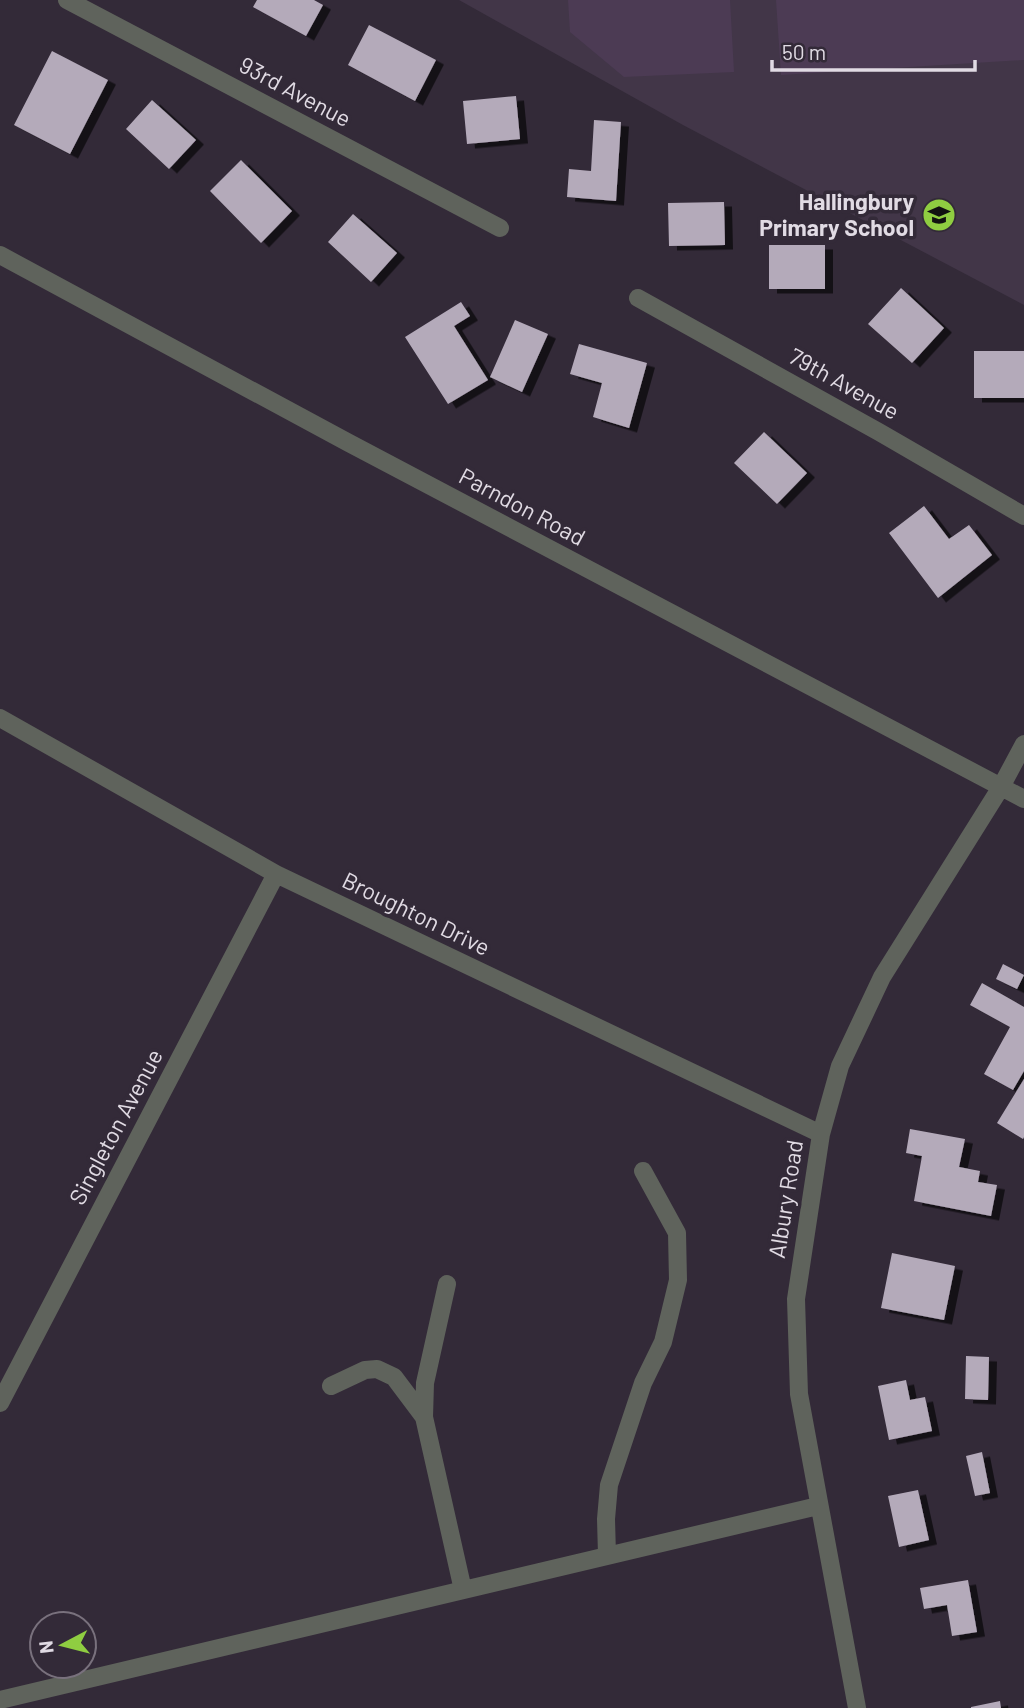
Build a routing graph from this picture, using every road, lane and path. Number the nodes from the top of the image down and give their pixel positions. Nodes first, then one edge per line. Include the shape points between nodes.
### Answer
1 (67, 0) edge
2 (500, 228) dead end
3 (0, 255) edge
4 (638, 298) dead end
5 (1024, 516) edge
6 (0, 718) edge
7 (1024, 744) edge
8 (1001, 787) junction
9 (1024, 799) edge
10 (276, 874) junction
11 (821, 1134) junction
12 (643, 1171) dead end
13 (447, 1284) dead end
14 (331, 1386) dead end
15 (0, 1403) edge
16 (424, 1417) junction
17 (818, 1506) junction
18 (607, 1555) junction
19 (463, 1590) junction
20 (0, 1700) edge
21 (857, 1708) edge

1 - 2 street, 93rd Avenue
3 - 8 street, Parndon Road
4 - 5 street, 79th Avenue
6 - 10 street, Broughton Drive
7 - 8 street, Albury Road
8 - 9 street, Parndon Road
8 - 11 street, Albury Road via 882,977 840,1066
10 - 11 street, Broughton Drive
10 - 15 street, Singleton Avenue
11 - 17 street, Albury Road via 796,1299 799,1394
12 - 18 street via 677,1233 678,1280 663,1342 643,1383 609,1485
13 - 16 street via 425,1383
14 - 16 street via 377,1369 394,1377
16 - 19 street
17 - 18 street
17 - 21 street, Albury Road
18 - 19 street
19 - 20 street

